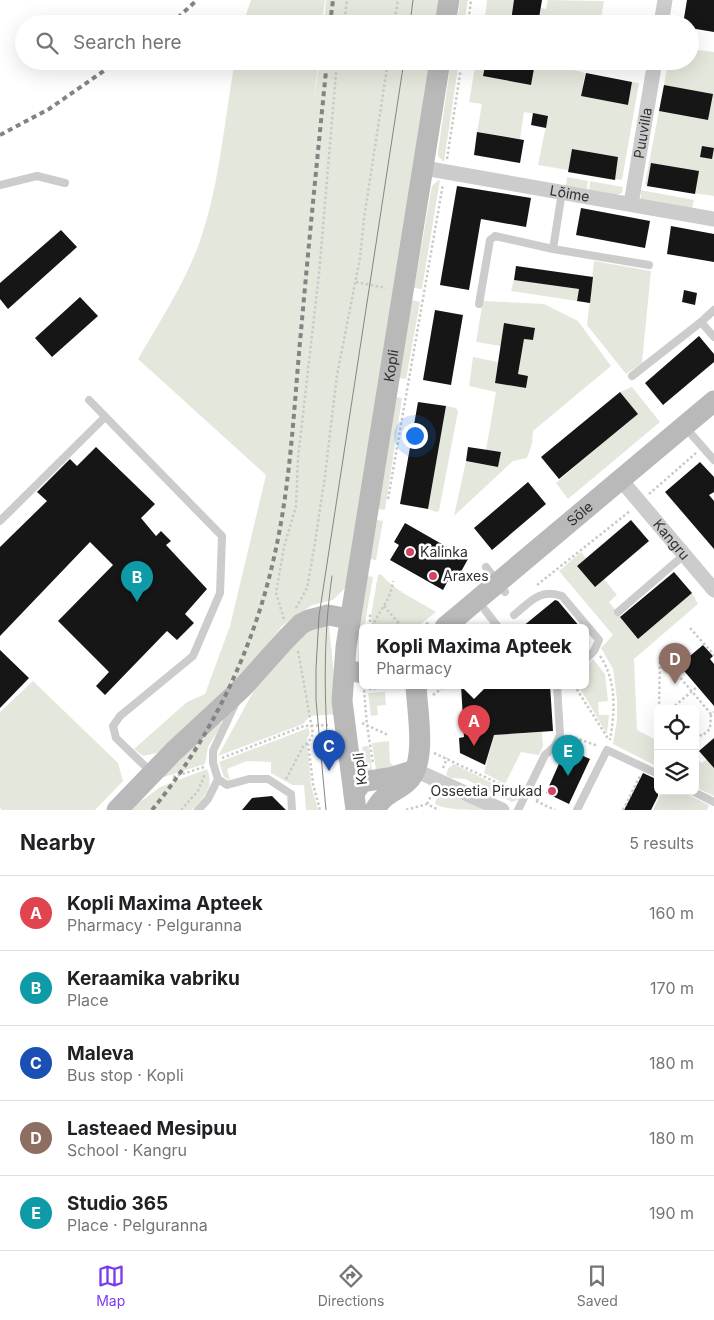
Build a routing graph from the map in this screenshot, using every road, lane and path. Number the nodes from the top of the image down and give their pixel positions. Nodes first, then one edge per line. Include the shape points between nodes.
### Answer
1 (347, 0) edge
2 (398, 0) edge
3 (449, 0) edge
4 (471, 0) edge
5 (665, 0) edge
6 (345, 15) edge
7 (396, 15) edge
8 (447, 15) edge
9 (469, 15) edge
10 (662, 15) edge
11 (336, 70) edge
12 (387, 70) edge
13 (439, 70) edge
14 (461, 70) edge
15 (653, 70) edge
16 (424, 168) junction
17 (445, 172) junction
18 (65, 183) dead end
19 (0, 185) edge
20 (562, 192) junction
21 (631, 204) junction
22 (714, 219) edge
23 (553, 249) junction
24 (649, 265) dead end
25 (356, 282) junction
26 (404, 291) junction
27 (479, 304) dead end
28 (714, 310) edge
29 (701, 322) junction
30 (714, 337) edge
31 (632, 376) dead end
32 (89, 400) dead end
33 (714, 401) edge
34 (105, 417) junction
35 (714, 417) edge
36 (698, 441) junction
37 (714, 460) edge
38 (630, 490) junction
39 (387, 506) dead end
40 (0, 520) edge
41 (684, 555) junction
42 (393, 581) dead end
43 (497, 581) junction
44 (530, 590) dead end
45 (714, 590) edge
46 (384, 606) junction
47 (484, 610) junction
48 (618, 612) dead end
49 (514, 615) dead end
50 (350, 619) junction
51 (288, 624) junction
52 (373, 624) edge
53 (399, 624) edge
54 (448, 624) edge
55 (467, 624) edge
56 (496, 624) edge
57 (586, 624) edge
58 (589, 628) edge
59 (690, 628) dead end
60 (359, 634) edge
61 (594, 651) junction
62 (714, 655) edge
63 (589, 656) edge
64 (357, 669) edge
65 (243, 687) junction
66 (698, 687) dead end
67 (372, 689) edge
68 (406, 689) edge
69 (557, 689) edge
70 (577, 689) edge
71 (692, 691) junction
72 (421, 692) edge
73 (658, 705) edge
74 (676, 705) edge
75 (713, 713) edge
76 (358, 721) dead end
77 (312, 725) junction
78 (332, 725) dead end
79 (367, 725) junction
80 (566, 734) dead end
81 (388, 735) dead end
82 (699, 735) edge
83 (308, 743) junction
84 (608, 750) junction
85 (373, 764) dead end
86 (209, 766) dead end
87 (644, 768) junction
88 (415, 770) junction
89 (654, 772) edge
90 (152, 773) junction
91 (441, 773) dead end
92 (218, 779) junction
93 (281, 787) junction
94 (435, 787) dead end
95 (699, 794) edge
96 (525, 796) junction
97 (362, 800) edge
98 (714, 802) edge
99 (427, 804) junction
100 (117, 810) edge
101 (181, 810) edge
102 (198, 810) edge
103 (292, 810) edge
104 (320, 810) edge
105 (406, 810) edge
106 (439, 810) edge
107 (502, 810) edge
108 (518, 810) edge
109 (555, 810) edge
110 (577, 810) edge
111 (623, 810) edge

1 - 6 path
2 - 7 path
3 - 8 street
4 - 9 path
5 - 10 street
11 - 51 path via 296,506 284,547 276,593
12 - 25 path
13 - 16 street, Kopli
14 - 17 path
15 - 21 street, Puuvilla
16 - 17 street, Lõime
16 - 26 street, Kopli
17 - 20 street, Lõime
17 - 39 path
18 - 19 lane via 37,176
20 - 21 street, Lõime
20 - 23 lane
21 - 22 street, Lõime
23 - 24 lane
23 - 27 lane via 495,236 490,240
25 - 26 path
25 - 51 path via 337,375 307,588
26 - 50 street, Kopli
28 - 29 lane
29 - 30 lane
29 - 31 lane
32 - 34 lane
33 - 38 street, Sõle
34 - 40 lane
34 - 90 lane via 222,536 220,593 193,656 120,716 113,726 116,738
35 - 36 street, Sõle
36 - 37 lane
36 - 38 street, Sõle
36 - 38 path
38 - 41 street, Kangru
38 - 43 street, Sõle
38 - 44 path
41 - 45 street, Kangru
41 - 48 lane
42 - 46 path via 391,594
43 - 47 street, Sõle
43 - 54 street, Sõle
46 - 52 path
46 - 53 path
47 - 55 street, Sõle
47 - 56 lane
49 - 57 lane via 540,594 556,594 562,596
50 - 51 street via 319,616 301,624
50 - 60 street
50 - 64 street, Kopli
51 - 65 street
51 - 77 path
58 - 61 lane via 599,640
59 - 62 path
61 - 63 lane
61 - 70 path via 609,669 614,718 610,742
64 - 97 street, Kopli via 352,700
65 - 90 street
65 - 92 lane via 214,751 213,763
66 - 71 path
67 - 79 path via 364,690
68 - 88 street via 406,752
69 - 96 lane via 560,735 555,746 544,756
71 - 73 path via 660,655
71 - 74 path
71 - 75 path
72 - 88 street via 420,751
75 - 82 path via 710,730
76 - 79 path
77 - 78 path
77 - 83 path via 313,734
79 - 81 path
79 - 85 path
80 - 84 path
83 - 93 path
83 - 104 path via 312,784
84 - 87 lane
84 - 110 lane
86 - 101 path via 198,792
87 - 89 lane
87 - 111 path
88 - 97 street via 393,777
88 - 97 street via 408,782 388,793
88 - 107 street
90 - 100 street
91 - 96 path via 447,758
92 - 93 lane via 227,785 249,779 268,779
92 - 102 lane
93 - 103 lane via 290,794
94 - 99 path
95 - 98 lane
96 - 108 lane
96 - 109 path
99 - 105 path
99 - 106 path

